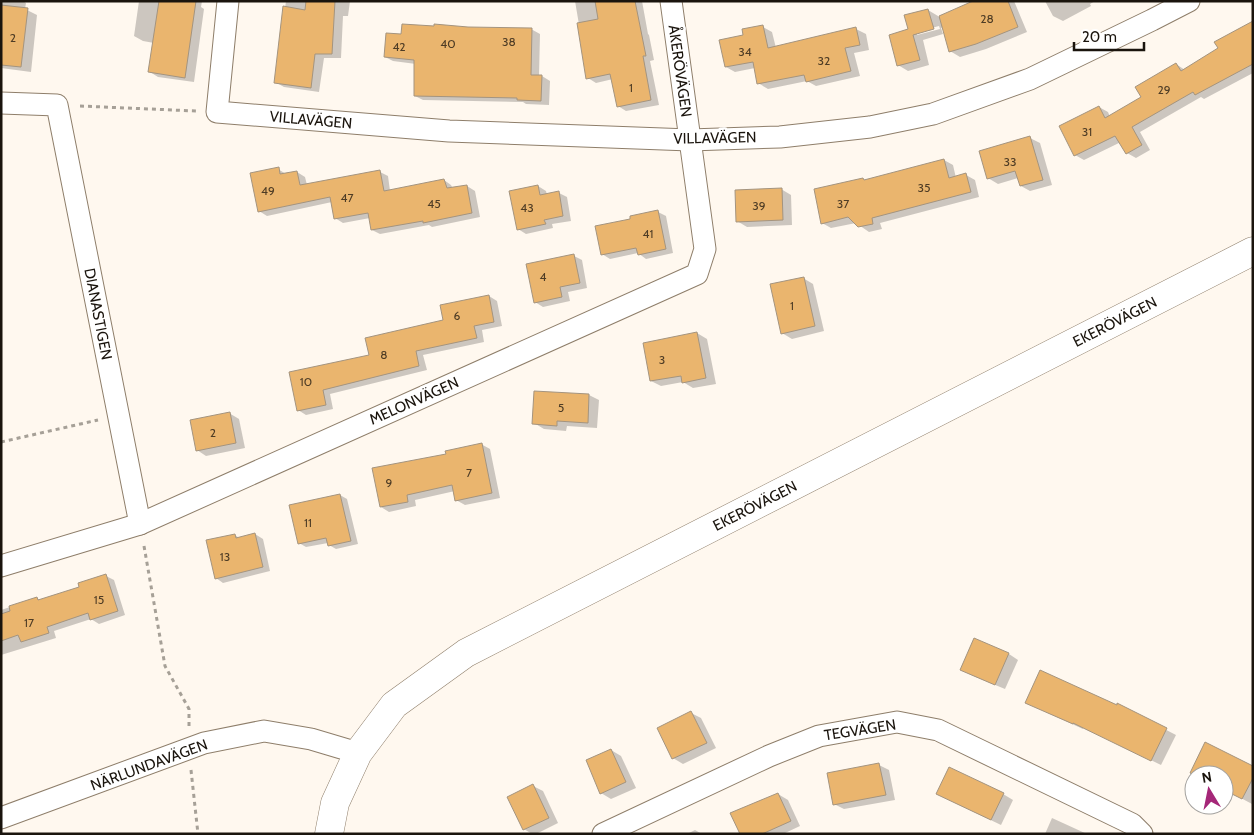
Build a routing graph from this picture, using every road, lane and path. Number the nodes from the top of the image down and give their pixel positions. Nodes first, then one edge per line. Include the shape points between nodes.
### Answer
1 (228, 1) edge
2 (671, 1) edge
3 (1189, 1) edge
4 (1, 103) edge
5 (57, 105) junction
6 (217, 112) junction
7 (690, 140) junction
8 (1253, 252) edge
9 (118, 415) junction
10 (1, 442) edge
11 (140, 524) junction
12 (1, 566) edge
13 (188, 749) junction
14 (358, 753) junction
15 (1, 818) edge
16 (198, 834) edge
17 (329, 834) edge
18 (604, 834) edge
19 (1142, 834) edge

1 - 6 street
2 - 7 street, ÅKERÖVÄGEN
3 - 7 street, VILLAVÄGEN via 1030,79 933,114 870,127 780,137
4 - 5 street
5 - 6 path
5 - 9 street, DIANASTIGEN
6 - 7 street, VILLAVÄGEN via 449,131
7 - 11 street, MELONVÄGEN via 704,249 697,274
8 - 14 main road, EKERÖVÄGEN via 466,653 394,705
9 - 10 path
9 - 11 street, DIANASTIGEN
11 - 12 street, MELONVÄGEN
11 - 13 path via 165,666 189,709
13 - 14 street, NÄRLUNDAVÄGEN via 264,731
13 - 15 street, NÄRLUNDAVÄGEN
13 - 16 path
14 - 17 main road, EKERÖVÄGEN via 335,802
18 - 19 street, TEGVÄGEN via 769,756 819,736 898,722 938,730 1132,824

